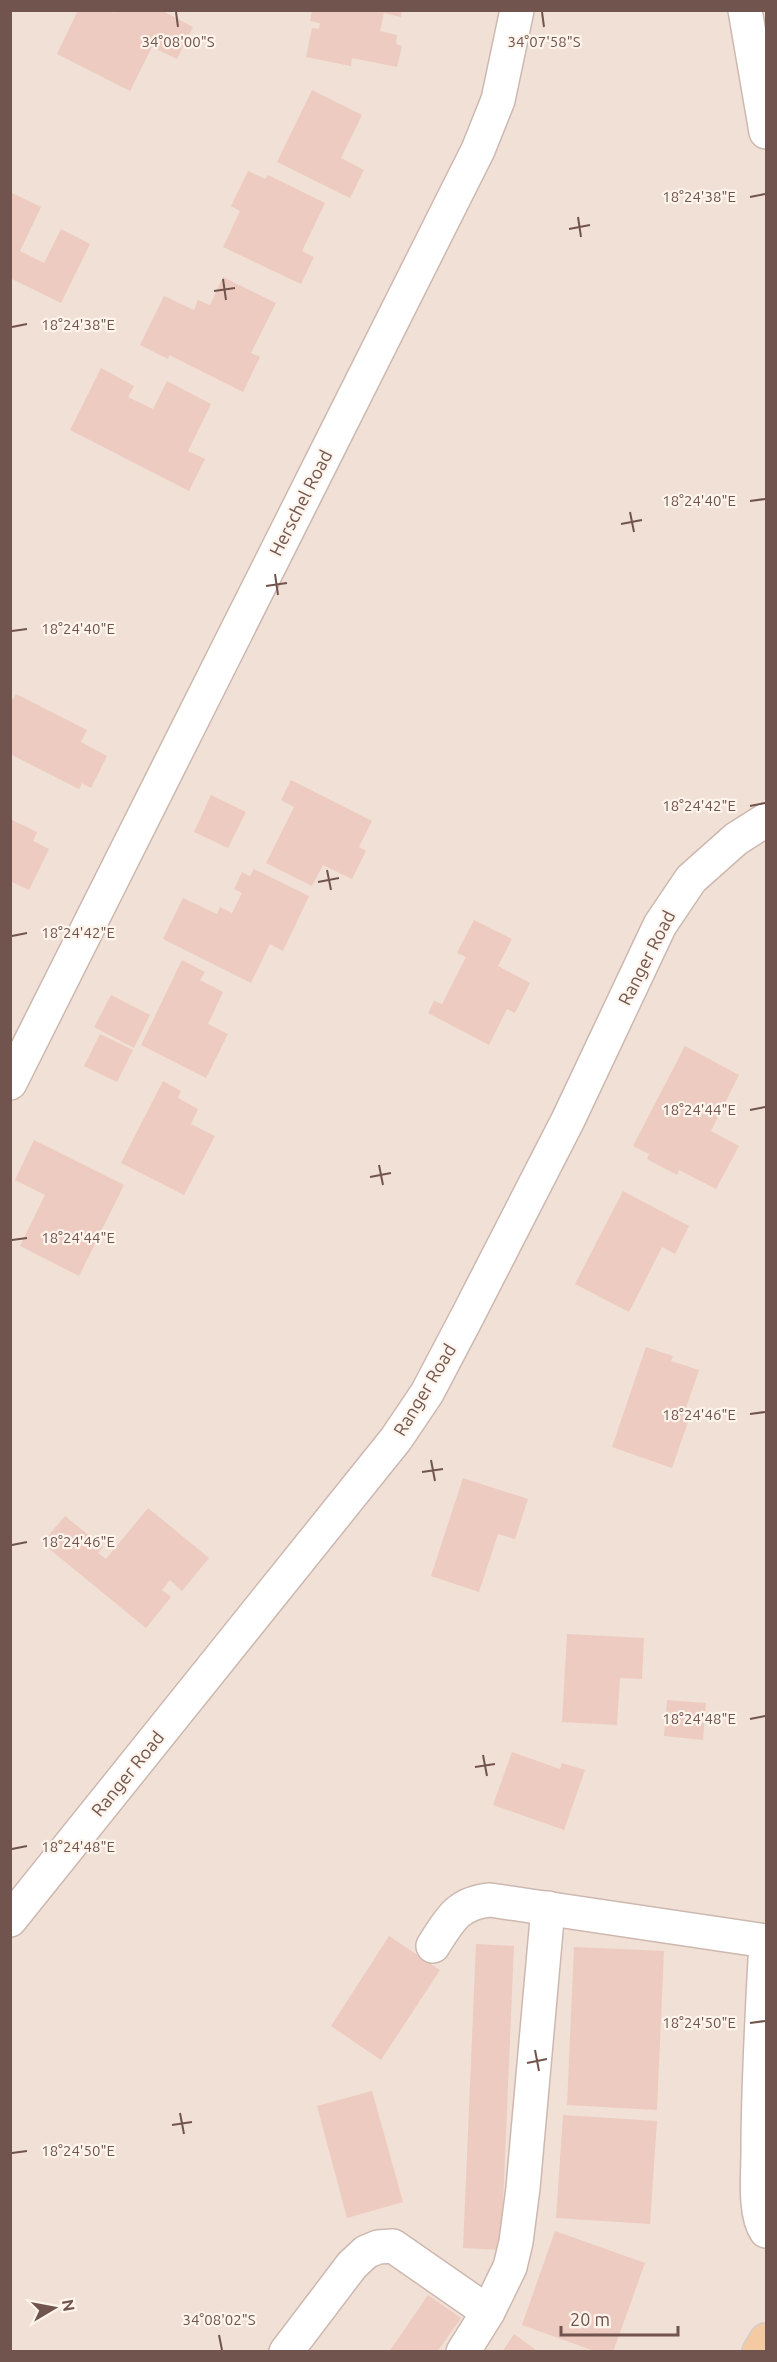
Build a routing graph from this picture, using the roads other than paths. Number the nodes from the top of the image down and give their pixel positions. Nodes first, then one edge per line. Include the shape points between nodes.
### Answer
1 (517, 10) edge
2 (745, 10) edge
3 (766, 132) edge
4 (766, 820) edge
5 (10, 1083) edge
6 (548, 1908) junction
7 (10, 1920) edge
8 (766, 1942) edge
9 (432, 1946) dead end
10 (766, 2231) edge
11 (489, 2312) junction
12 (766, 2340) edge
13 (286, 2352) edge
14 (463, 2352) edge
15 (759, 2352) edge

1 - 5 street, Herschel Road via 498,100 478,150
2 - 3 street
4 - 7 street, Ranger Road via 736,839 691,879 660,925 568,1120 427,1393 396,1438
6 - 8 street
6 - 9 street via 477,1901 454,1914
6 - 11 street via 516,2242 510,2267
8 - 10 street via 758,2077 758,2202
11 - 13 street via 393,2246 378,2247 352,2265
11 - 14 street
12 - 15 main road

